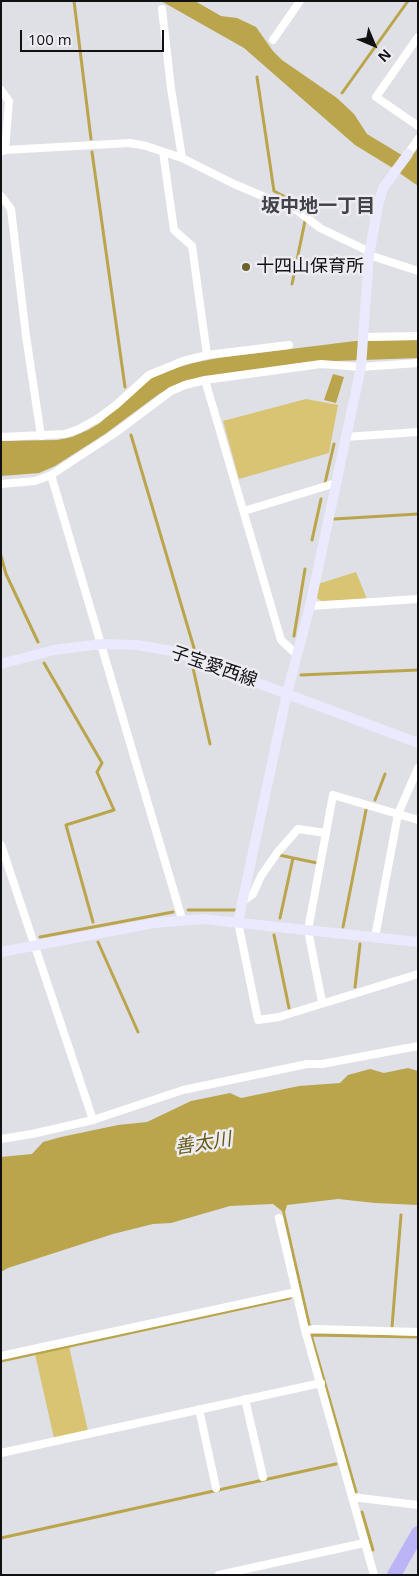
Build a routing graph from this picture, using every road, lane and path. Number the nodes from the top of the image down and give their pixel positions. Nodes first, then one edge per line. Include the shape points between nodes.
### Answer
1 (300, 1) edge
2 (162, 9) dead end
3 (418, 37) edge
4 (273, 40) dead end
5 (1, 90) edge
6 (418, 126) edge
7 (418, 139) edge
8 (3, 151) edge
9 (163, 152) junction
10 (413, 152) edge
11 (182, 158) junction
12 (1, 196) edge
13 (369, 254) junction
14 (418, 271) edge
15 (364, 336) junction
16 (418, 336) edge
17 (289, 345) dead end
18 (207, 355) junction
19 (418, 363) edge
20 (361, 368) junction
21 (205, 380) junction
22 (418, 432) edge
23 (41, 436) junction
24 (1, 437) edge
25 (345, 437) junction
26 (51, 476) junction
27 (336, 483) junction
28 (1, 484) edge
29 (244, 511) junction
30 (418, 599) edge
31 (310, 606) junction
32 (102, 644) junction
33 (297, 655) junction
34 (1, 664) edge
35 (287, 693) junction
36 (418, 743) edge
37 (418, 768) edge
38 (398, 814) junction
39 (418, 820) edge
40 (326, 833) junction
41 (1, 845) edge
42 (243, 901) junction
43 (182, 919) junction
44 (238, 922) junction
45 (308, 930) junction
46 (375, 937) junction
47 (418, 942) edge
48 (34, 945) junction
49 (1, 952) edge
50 (418, 974) edge
51 (322, 1002) junction
52 (418, 1046) edge
53 (93, 1120) junction
54 (1, 1139) edge
55 (279, 1218) dead end
56 (296, 1292) junction
57 (305, 1330) junction
58 (418, 1332) edge
59 (1, 1356) edge
60 (320, 1383) junction
61 (245, 1399) junction
62 (199, 1409) junction
63 (1, 1452) edge
64 (263, 1476) dead end
65 (216, 1488) dead end
66 (352, 1497) junction
67 (418, 1505) edge
68 (418, 1533) edge
69 (364, 1543) junction
70 (218, 1575) edge
71 (374, 1575) edge
72 (394, 1575) edge

1 - 4 street
2 - 11 street
3 - 6 street via 376,97
5 - 8 street via 9,101
7 - 10 street
8 - 9 street via 130,143
9 - 11 street
9 - 18 street via 174,230 192,246
10 - 13 street via 383,188
11 - 13 street via 298,211 320,228
12 - 23 street via 11,209
13 - 14 street
13 - 15 street
15 - 16 street
15 - 20 street
17 - 18 street
18 - 23 street via 149,375 116,405 79,429
19 - 20 street
20 - 21 street via 321,364
20 - 25 street
21 - 26 street via 171,391
21 - 29 street
22 - 25 street
23 - 24 street
25 - 27 street
26 - 28 street
26 - 32 street
27 - 29 street
27 - 31 street
29 - 33 street via 281,640
30 - 31 street
31 - 33 street
32 - 34 street, 子宝愛西線 via 54,650
32 - 35 street, 子宝愛西線 via 172,651
32 - 43 street
33 - 35 street
35 - 36 street, 子宝愛西線
35 - 42 street
37 - 38 street
38 - 39 street
38 - 40 street via 333,795
38 - 46 street
40 - 42 street via 298,829 277,853 252,894
40 - 45 street
41 - 48 street
42 - 44 street
43 - 44 street
43 - 48 street
44 - 45 street
44 - 51 street via 258,1020 279,1017
45 - 46 street
45 - 51 street
46 - 47 street
48 - 49 street
48 - 53 street
50 - 51 street
52 - 53 street via 307,1064 184,1090
53 - 54 street
55 - 56 street
56 - 57 street
56 - 59 street
57 - 58 street
57 - 60 street
60 - 61 street
60 - 66 street
61 - 62 street
61 - 64 street
62 - 63 street
62 - 65 street
66 - 67 street
66 - 69 street
68 - 72 highway
69 - 70 street
69 - 71 street

